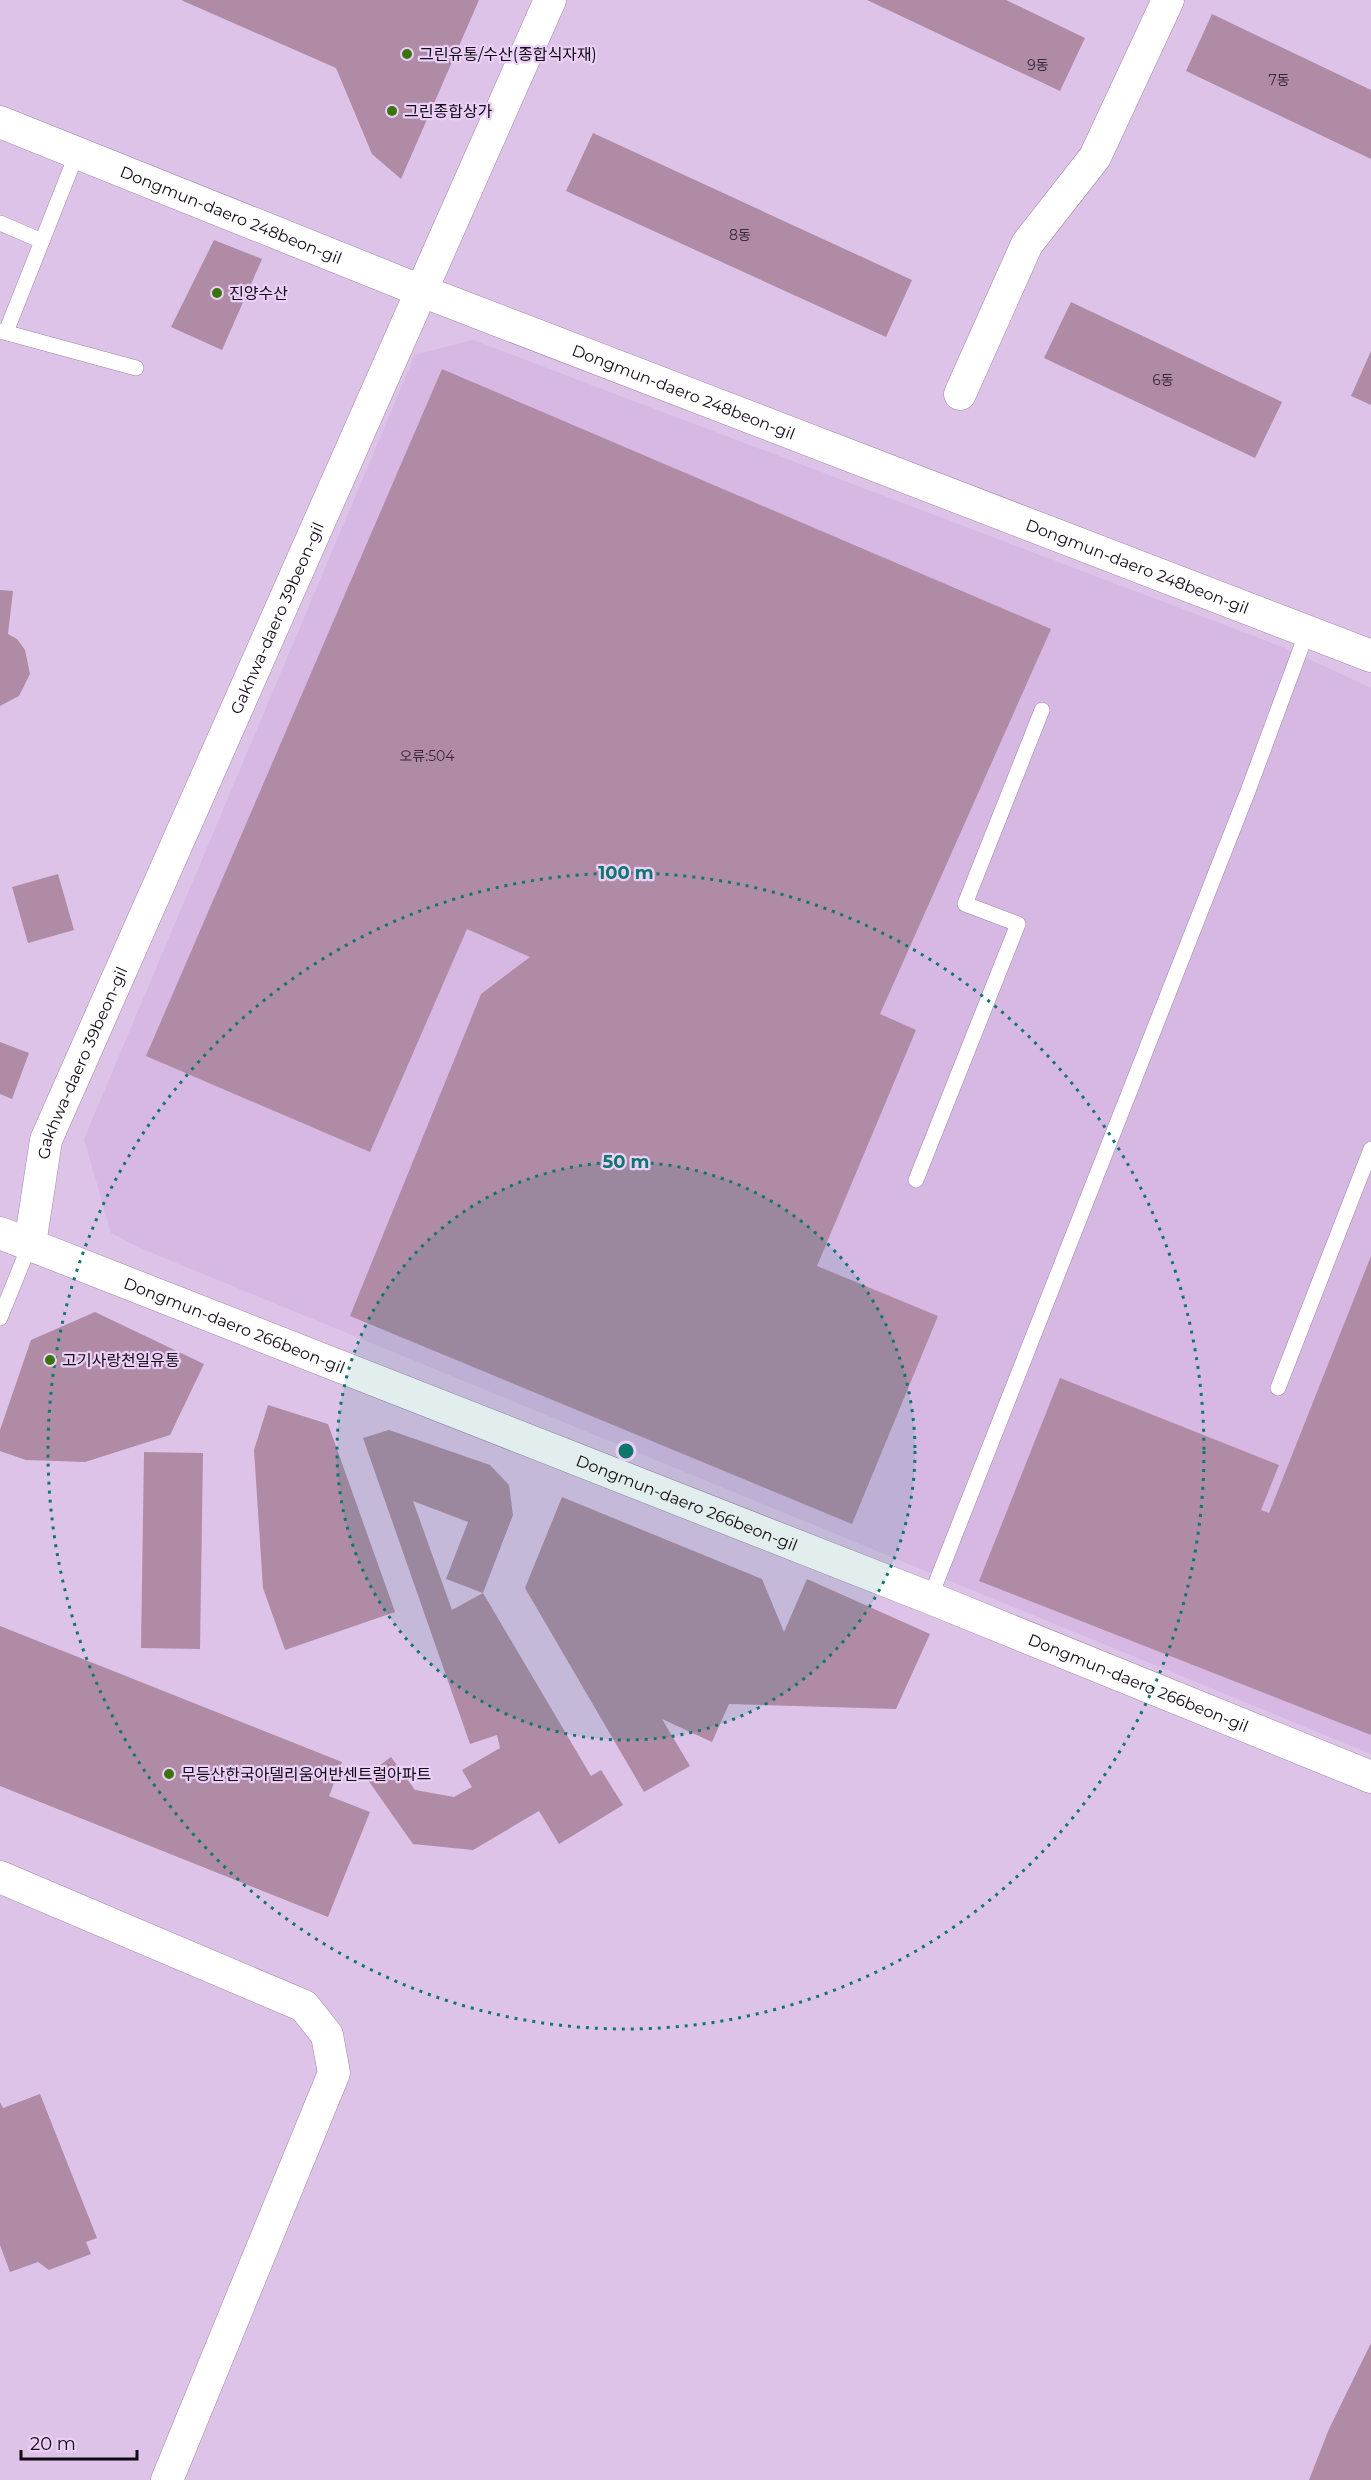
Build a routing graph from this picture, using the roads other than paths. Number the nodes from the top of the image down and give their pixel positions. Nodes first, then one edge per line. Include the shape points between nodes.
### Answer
1 (550, 0) edge
2 (1168, 0) edge
3 (0, 122) edge
4 (77, 153) junction
5 (0, 223) edge
6 (42, 241) junction
7 (419, 290) junction
8 (3, 331) edge
9 (136, 368) dead end
10 (960, 394) dead end
11 (1308, 629) junction
12 (1371, 656) edge
13 (1042, 710) dead end
14 (1371, 1149) edge
15 (916, 1180) dead end
16 (0, 1233) edge
17 (30, 1244) junction
18 (0, 1318) edge
19 (1278, 1388) dead end
20 (930, 1598) junction
21 (1371, 1777) edge
22 (0, 1878) edge
23 (168, 2480) edge

1 - 7 street, Gakhwa-daero 39beon-gil
2 - 10 street via 1095,157 1027,244
3 - 4 street, Dongmun-daero 248beon-gil
4 - 6 lane
4 - 7 street, Dongmun-daero 248beon-gil
5 - 6 lane
6 - 8 lane
7 - 11 street, Dongmun-daero 248beon-gil
7 - 17 street, Gakhwa-daero 39beon-gil via 46,1140
8 - 9 lane
11 - 12 street, Dongmun-daero 248beon-gil
11 - 20 lane
13 - 15 lane via 965,904 1017,924
14 - 19 lane
16 - 17 street, Dongmun-daero 266beon-gil
17 - 18 lane
17 - 20 street, Dongmun-daero 266beon-gil
20 - 21 street, Dongmun-daero 266beon-gil
22 - 23 street via 304,2006 327,2035 334,2073

